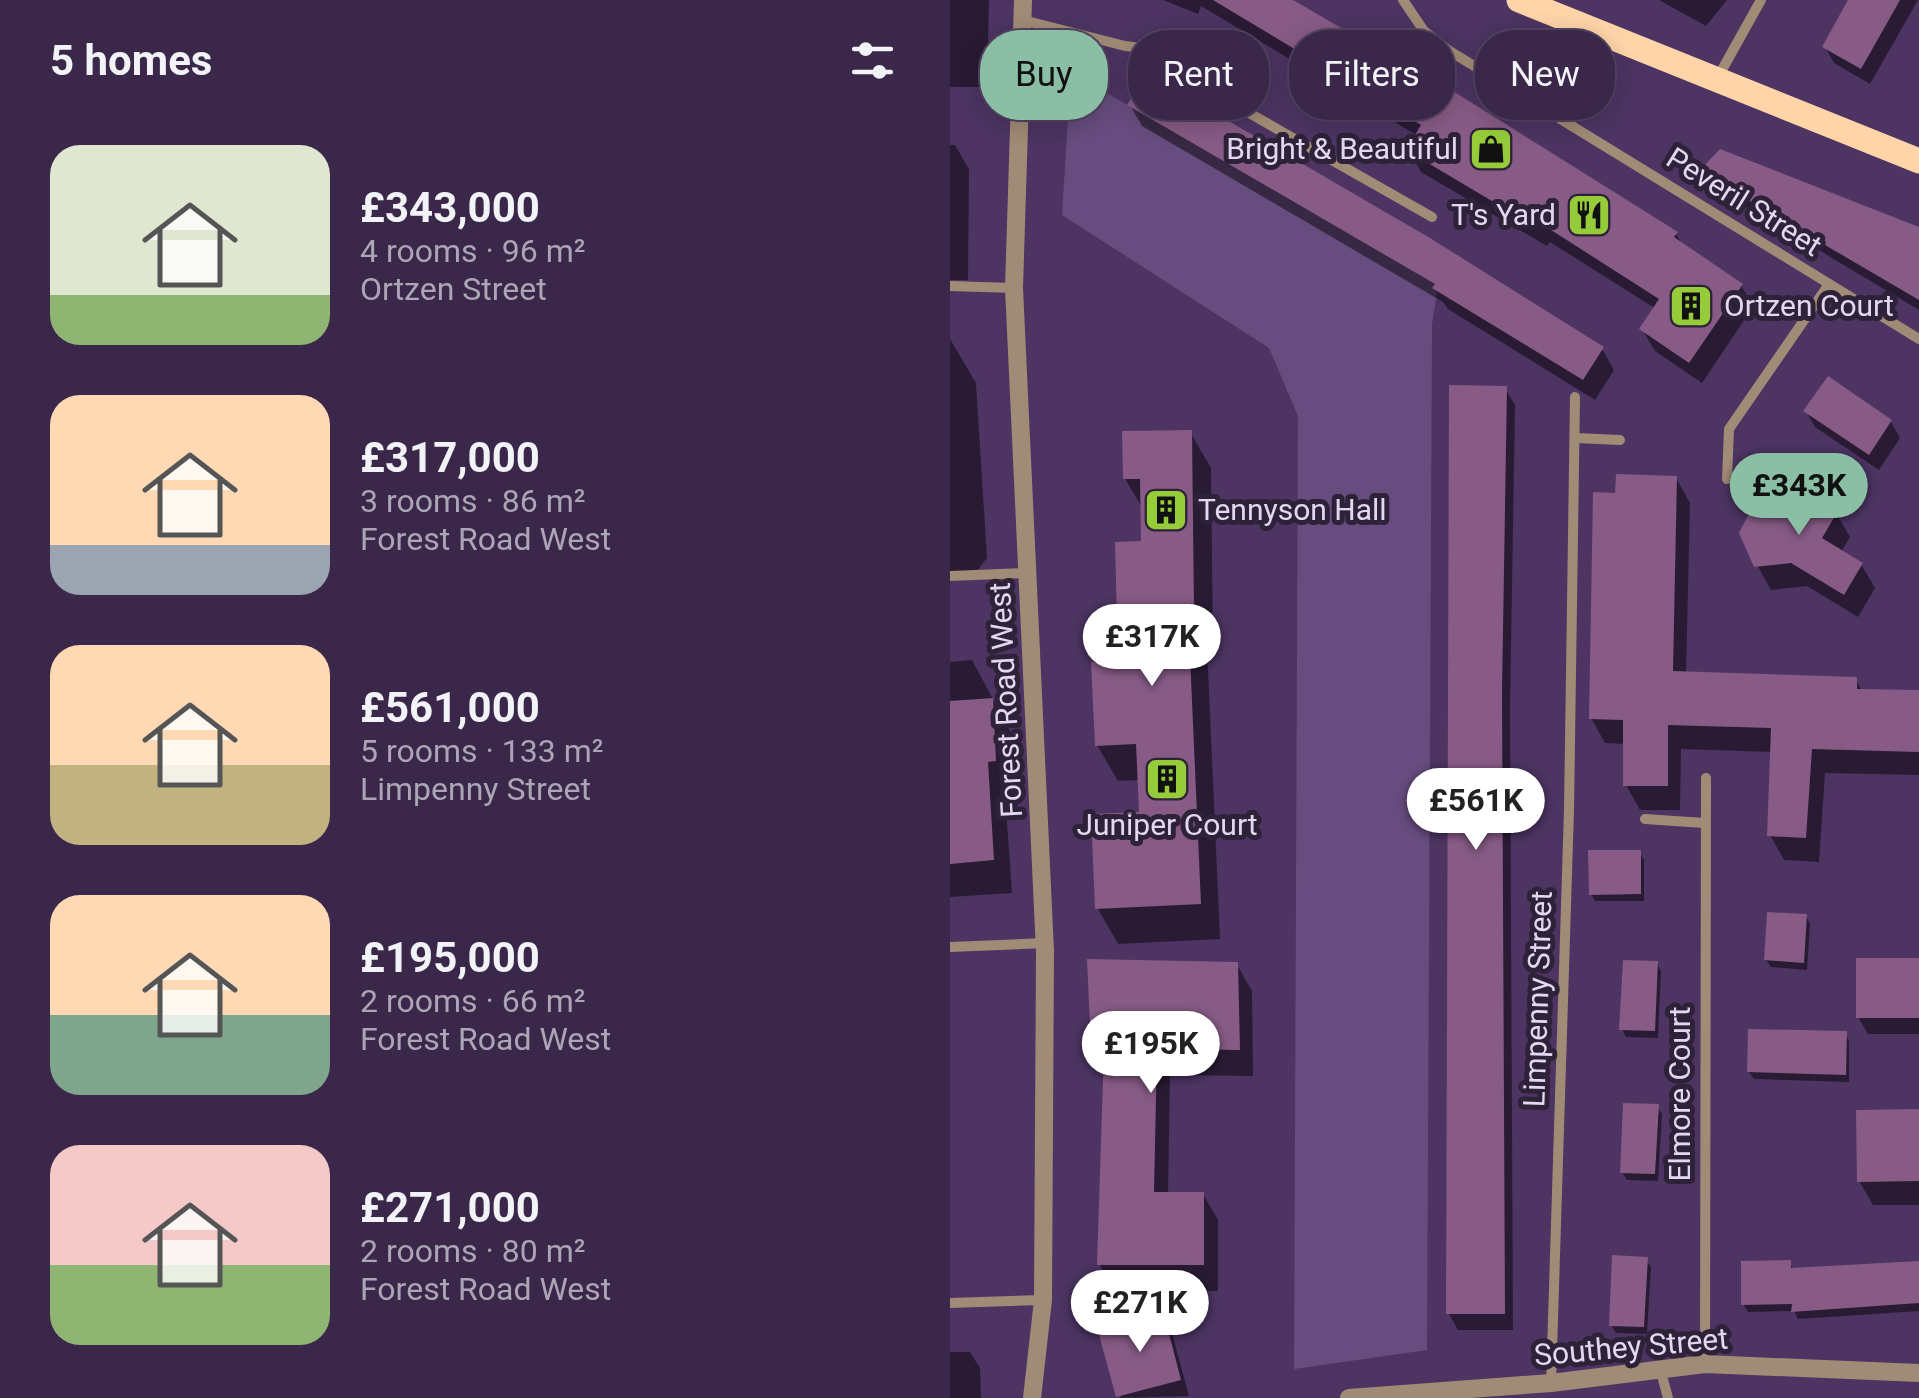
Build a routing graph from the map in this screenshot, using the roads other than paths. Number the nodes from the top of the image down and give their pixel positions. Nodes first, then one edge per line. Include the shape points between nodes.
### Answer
1 (1023, 0) edge
2 (1403, 0) edge
3 (1518, 0) edge
4 (1761, 0) edge
5 (1023, 20) junction
6 (1718, 78) junction
7 (1919, 162) edge
8 (1432, 217) dead end
9 (1829, 284) junction
10 (950, 286) edge
11 (1014, 288) junction
12 (1919, 339) edge
13 (1574, 397) dead end
14 (1576, 438) junction
15 (1620, 440) dead end
16 (1727, 479) dead end
17 (1027, 573) junction
18 (950, 576) edge
19 (1706, 778) dead end
20 (1644, 819) dead end
21 (1704, 824) junction
22 (1045, 943) junction
23 (950, 947) edge
24 (1043, 1300) junction
25 (950, 1303) edge
26 (1705, 1364) junction
27 (1660, 1367) junction
28 (1919, 1373) edge
29 (1551, 1383) junction
30 (1032, 1398) edge
31 (1348, 1398) edge
32 (1668, 1398) edge

1 - 5 street, Forest Road West
2 - 9 street, Peveril Street via 1424,31 1448,50
3 - 6 main road
4 - 6 street
5 - 8 street via 1173,52 1196,67 1219,96
5 - 11 street, Forest Road West
6 - 7 main road
9 - 12 street, Peveril Street
9 - 16 street via 1728,429
10 - 11 street
11 - 17 street, Forest Road West
13 - 14 street, Limpenny Street
14 - 15 street
14 - 29 street, Limpenny Street
17 - 18 street
17 - 22 street, Forest Road West
19 - 21 street, Elmore Court
20 - 21 street
21 - 26 street, Elmore Court
22 - 23 street
22 - 24 street, Forest Road West
24 - 25 street
24 - 30 street, Forest Road West
26 - 27 street, Southey Street
26 - 28 street, Southey Street
27 - 29 street, Southey Street
27 - 32 street
29 - 31 street, Southey Street

